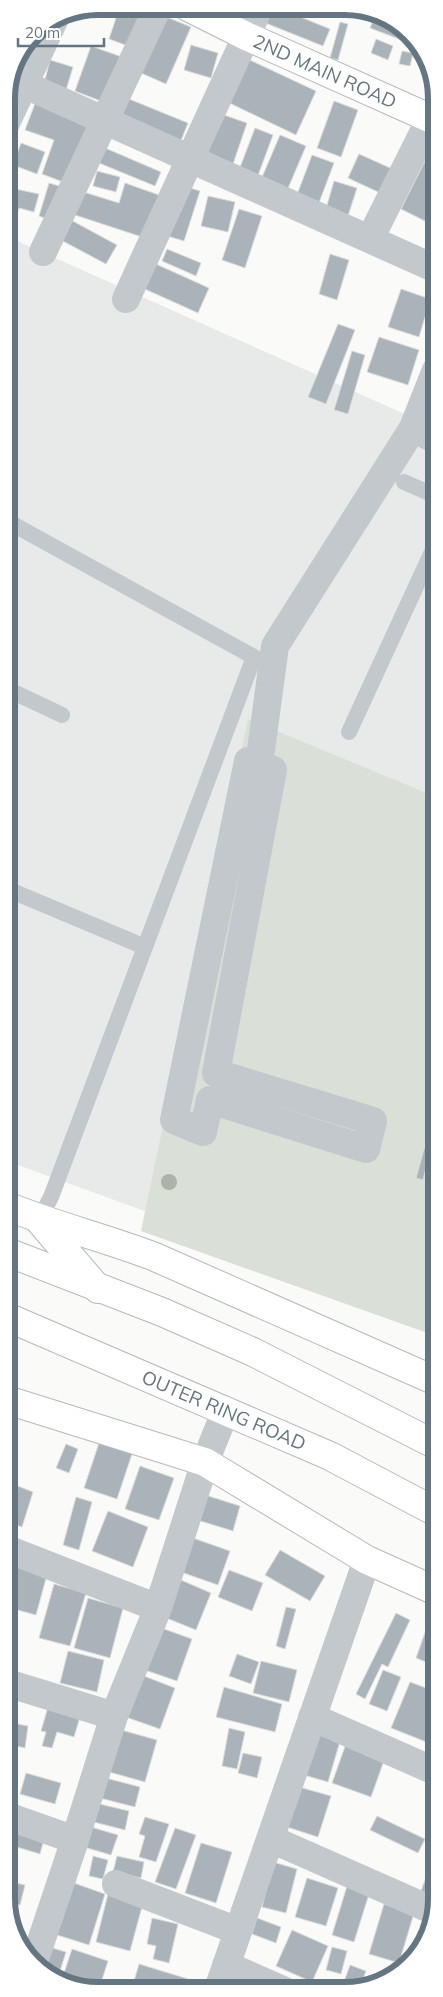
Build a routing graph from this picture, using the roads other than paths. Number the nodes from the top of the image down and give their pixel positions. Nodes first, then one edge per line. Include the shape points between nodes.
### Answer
1 (154, 15) edge
2 (204, 15) edge
3 (256, 15) edge
4 (47, 33) edge
5 (246, 36) junction
6 (18, 82) edge
7 (428, 112) edge
8 (104, 120) junction
9 (428, 127) edge
10 (190, 159) junction
11 (370, 239) junction
12 (43, 252) dead end
13 (428, 265) edge
14 (126, 299) dead end
15 (428, 413) edge
16 (424, 434) edge
17 (404, 482) dead end
18 (428, 492) edge
19 (15, 525) edge
20 (428, 560) edge
21 (15, 693) edge
22 (62, 715) dead end
23 (349, 732) dead end
24 (259, 765) junction
25 (15, 892) edge
26 (145, 947) junction
27 (15, 1210) edge
28 (39, 1220) junction
29 (15, 1255) edge
30 (98, 1289) junction
31 (15, 1321) edge
32 (428, 1377) edge
33 (15, 1403) edge
34 (226, 1410) junction
35 (428, 1441) edge
36 (204, 1462) junction
37 (428, 1508) edge
38 (15, 1552) edge
39 (367, 1560) junction
40 (428, 1587) edge
41 (158, 1608) junction
42 (15, 1685) edge
43 (114, 1716) junction
44 (312, 1717) junction
45 (428, 1768) edge
46 (15, 1819) edge
47 (270, 1839) junction
48 (75, 1840) junction
49 (116, 1884) dead end
50 (427, 1908) edge
51 (238, 1931) junction
52 (36, 1955) edge
53 (222, 1977) edge
54 (245, 1982) edge

1 - 8 street
2 - 5 main road, 2ND MAIN ROAD
3 - 5 street
4 - 6 street
5 - 7 main road, 2ND MAIN ROAD
5 - 10 street
6 - 8 street
8 - 10 street
8 - 12 street
9 - 11 street
10 - 11 street
10 - 14 street
11 - 13 street
15 - 16 street
16 - 24 street via 275,646
17 - 18 lane
19 - 26 lane via 254,657
20 - 23 lane
21 - 22 lane
24 - 24 street via 273,770 216,1073 373,1121 366,1149 210,1100 203,1132 174,1120 248,761
25 - 26 lane
26 - 28 lane via 51,1197
27 - 28 main road
28 - 30 main road
28 - 32 main road via 155,1257
29 - 30 main road
30 - 35 main road via 162,1312 253,1352
31 - 34 main road, OUTER RING ROAD
33 - 36 main road
34 - 36 street
34 - 37 main road, OUTER RING ROAD via 330,1456
36 - 39 main road
36 - 41 street
38 - 41 street
39 - 40 main road
39 - 44 street
41 - 43 street
42 - 43 street
43 - 48 street
44 - 45 street
44 - 47 street
46 - 48 street
47 - 50 street
47 - 51 street
48 - 52 street
49 - 51 street
51 - 53 street
53 - 54 street

